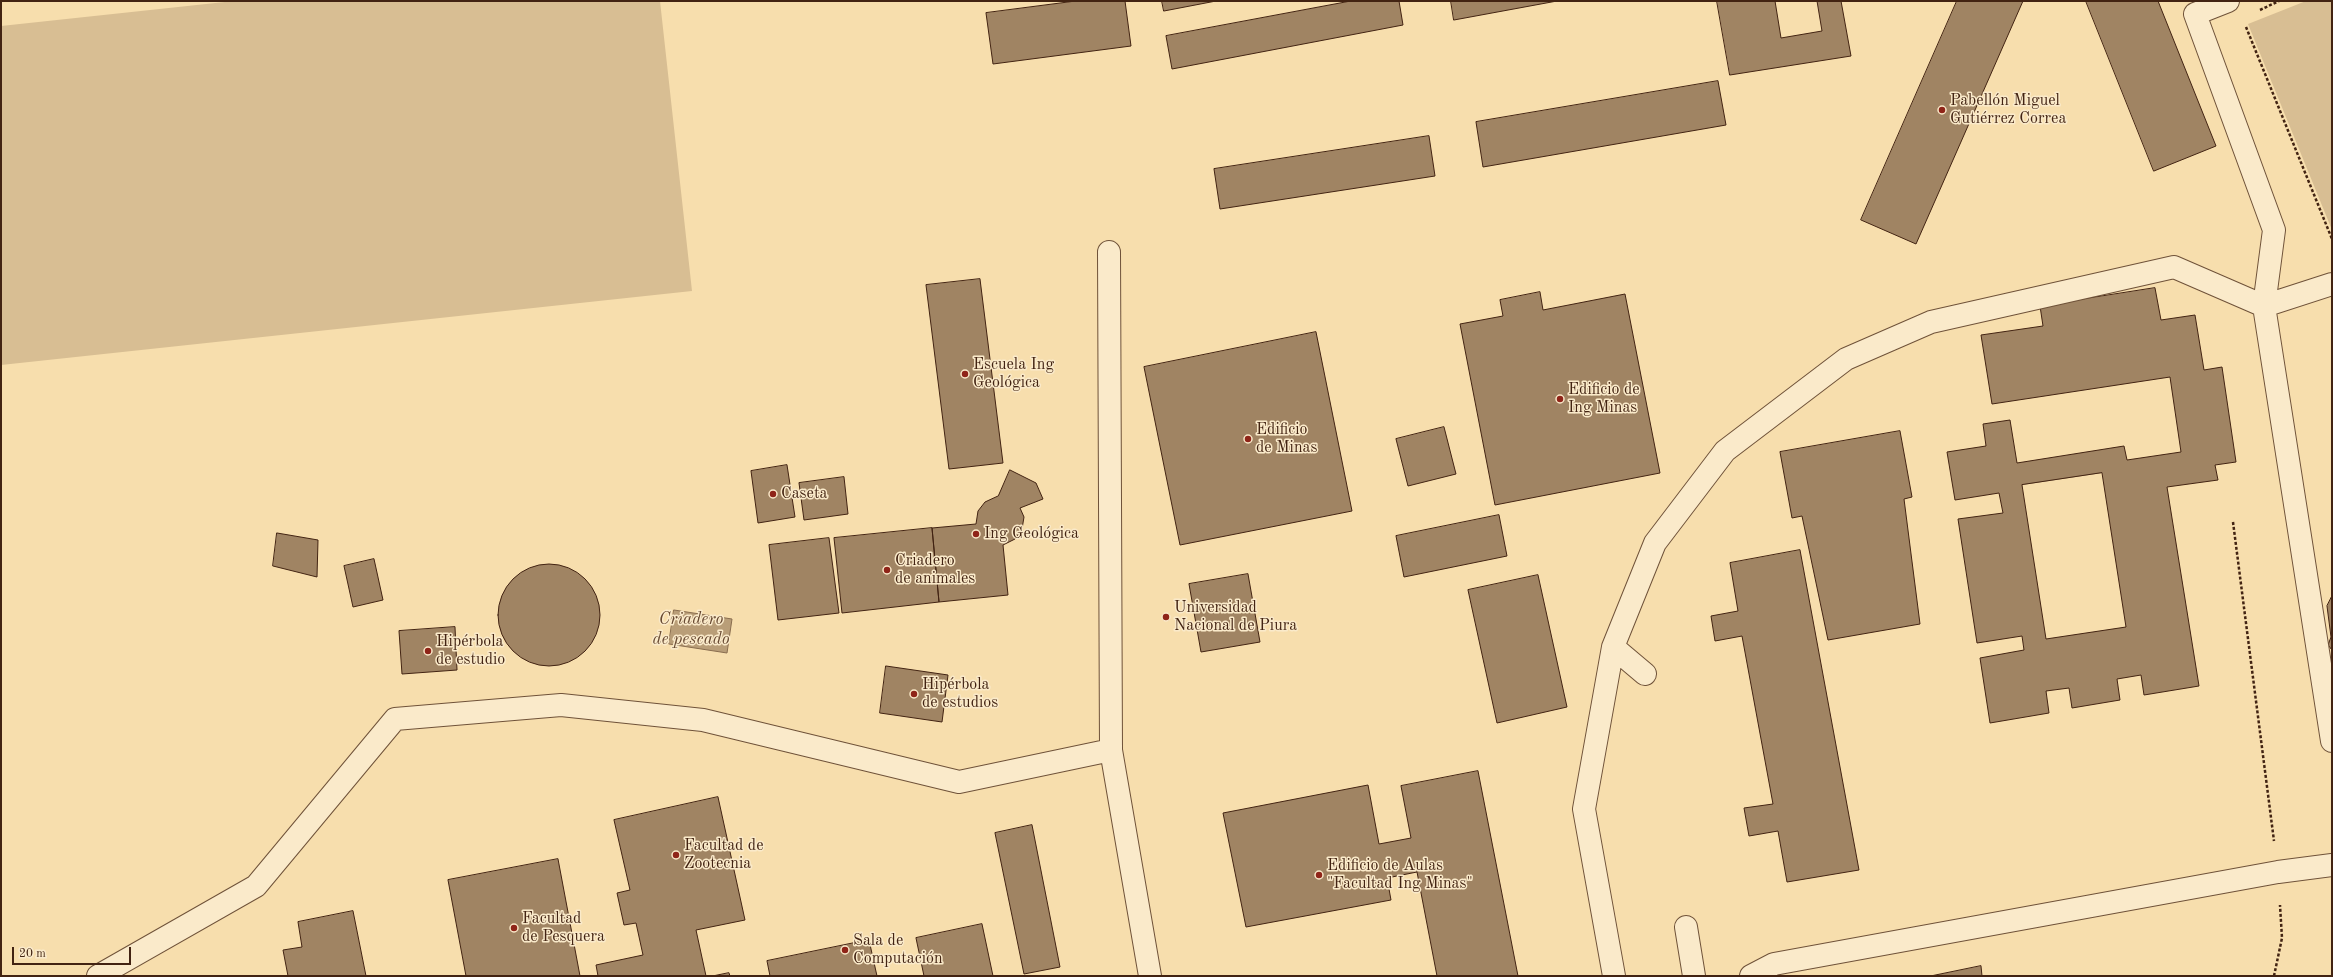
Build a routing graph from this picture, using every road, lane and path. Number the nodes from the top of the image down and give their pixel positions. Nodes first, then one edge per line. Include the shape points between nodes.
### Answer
1 (2228, 1) edge
2 (2279, 1) edge
3 (2254, 12) dead end
4 (2245, 25) dead end
5 (2332, 239) edge
6 (1109, 252) dead end
7 (2332, 284) edge
8 (2264, 306) junction
9 (2233, 522) dead end
10 (1613, 647) junction
11 (1645, 674) dead end
12 (2332, 741) edge
13 (1112, 750) junction
14 (2332, 865) edge
15 (2278, 872) junction
16 (1686, 928) dead end
17 (98, 976) edge
18 (1150, 976) edge
19 (1614, 976) edge
20 (1694, 976) edge
21 (1751, 976) edge
22 (2274, 976) edge

1 - 8 lane via 2195,14 2274,230
2 - 3 path
4 - 5 path
6 - 13 lane
7 - 8 lane
8 - 10 lane via 2174,267 1931,322 1846,359 1725,451 1655,543
8 - 12 lane
9 - 15 path
10 - 11 lane
10 - 19 lane via 1584,809
13 - 17 lane via 959,782 696,719 561,705 395,719 256,886
13 - 18 lane
14 - 15 lane
15 - 21 lane via 1774,964
15 - 22 path via 2282,938
16 - 20 lane

